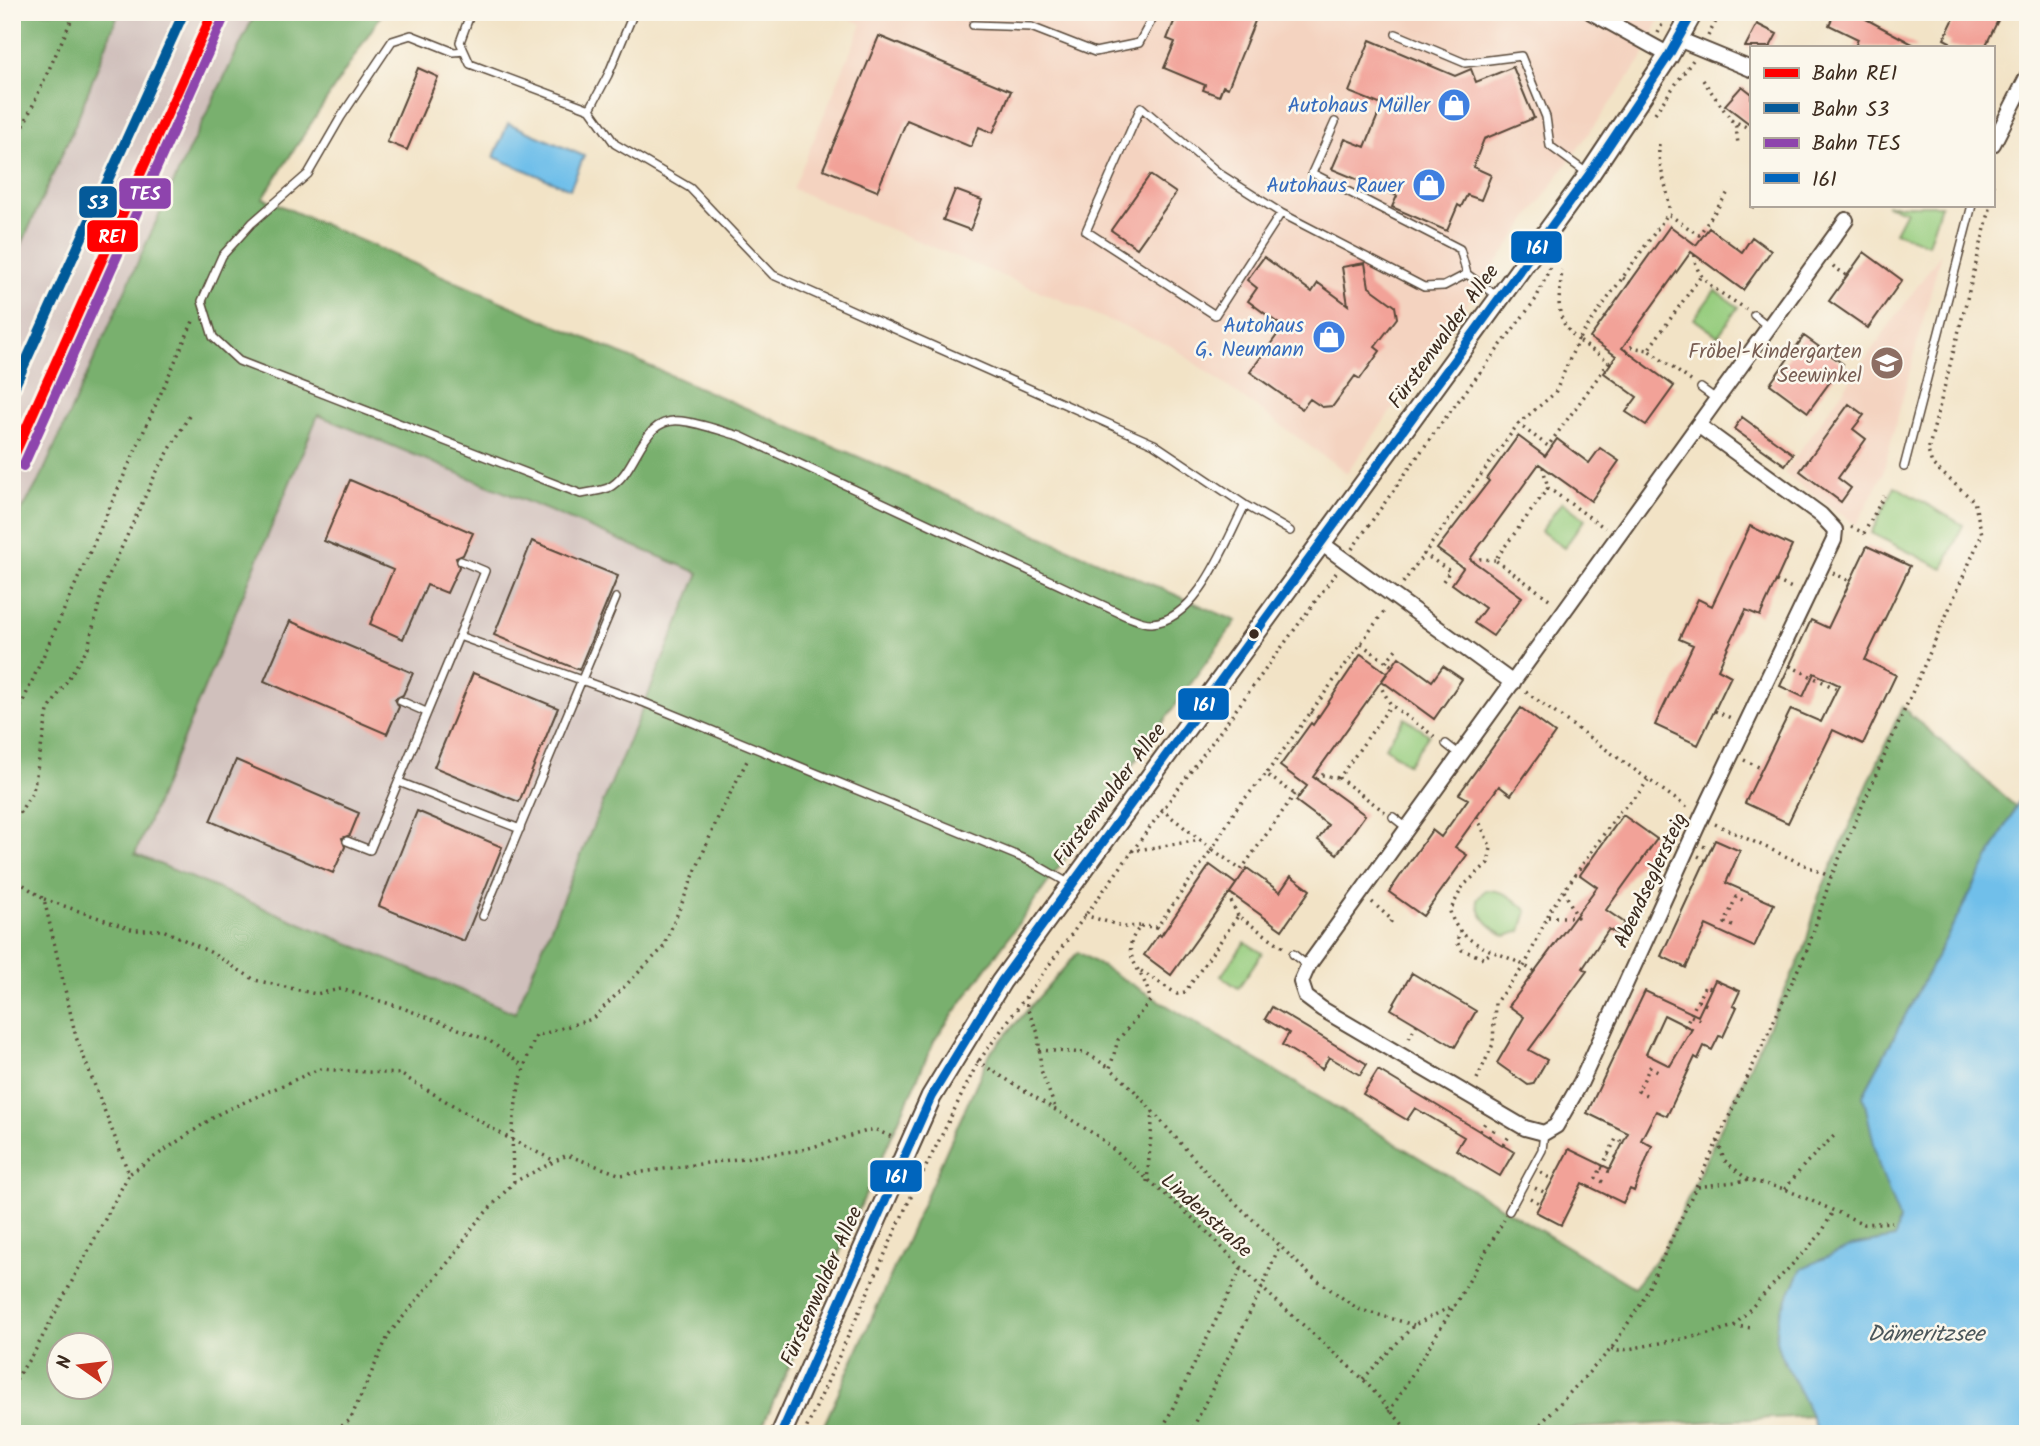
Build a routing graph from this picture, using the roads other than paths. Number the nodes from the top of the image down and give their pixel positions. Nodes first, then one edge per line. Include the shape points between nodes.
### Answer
1 (471, 12) edge
2 (634, 12) edge
3 (1156, 12) edge
4 (1591, 12) edge
5 (1693, 12) edge
6 (973, 25) dead end
7 (1396, 34) dead end
8 (1667, 46) junction
9 (464, 51) junction
10 (1750, 69) edge
11 (2028, 75) edge
12 (590, 109) junction
13 (1335, 122) dead end
14 (1994, 142) edge
15 (1589, 175) junction
16 (1972, 206) edge
17 (1281, 213) junction
18 (1846, 220) dead end
19 (1467, 274) junction
20 (1499, 298) junction
21 (1754, 315) road end
22 (1769, 327) junction
23 (1701, 388) road end
24 (1717, 399) junction
25 (1698, 425) junction
26 (1904, 467) dead end
27 (1245, 505) junction
28 (1290, 531) dead end
29 (1321, 543) junction
30 (461, 561) dead end
31 (617, 598) dead end
32 (458, 636) junction
33 (583, 682) junction
34 (1517, 686) junction
35 (401, 701) dead end
36 (426, 712) junction
37 (1446, 744) road end
38 (1460, 755) junction
39 (399, 782) junction
40 (1392, 817) road end
41 (1408, 828) junction
42 (520, 829) junction
43 (347, 841) dead end
44 (1070, 884) junction
45 (483, 916) dead end
46 (1293, 954) road end
47 (1308, 967) junction
48 (1544, 1133) junction
49 (1509, 1211) road end
50 (780, 1434) edge

1 - 9 lane via 460,43
2 - 12 lane
3 - 6 lane via 1139,43 1095,52 1031,27
4 - 8 street
5 - 8 main road, Fürstenwalder Allee
7 - 15 lane via 1465,63 1521,56 1546,117 1550,146
8 - 10 street via 1702,48
8 - 15 main road, Fürstenwalder Allee
9 - 12 lane via 470,64
9 - 27 lane via 454,52 411,35 392,41 308,174 222,256 202,301 213,337 239,361 581,494 610,487 648,434 663,422 680,420 740,436 1126,616 1151,623 1182,613 1205,583
11 - 14 street
12 - 27 lane via 614,144 690,188 773,275 1154,444
13 - 19 lane via 1312,173 1460,249
15 - 20 main road, Fürstenwalder Allee
16 - 26 lane
17 - 17 lane via 1215,315 1086,231 1141,107 1220,174
17 - 19 lane via 1424,287 1444,286
18 - 22 street
19 - 20 lane
20 - 29 main road, Fürstenwalder Allee
21 - 22 lane
22 - 24 street
23 - 24 lane
24 - 25 street
25 - 34 street
25 - 48 street, Abendseglersteig via 1821,515 1835,530 1834,540 1581,1082 1556,1126
27 - 28 lane
29 - 34 street
29 - 44 main road, Fürstenwalder Allee
30 - 32 lane via 485,571
31 - 33 lane
32 - 33 lane
32 - 36 lane
33 - 42 lane
33 - 44 lane via 1030,861
34 - 38 street
35 - 36 lane
36 - 39 lane
37 - 38 lane
38 - 41 street
39 - 42 lane
39 - 43 lane via 370,850
40 - 41 lane
41 - 47 street
42 - 45 lane
44 - 50 main road, Fürstenwalder Allee via 958,1050 909,1145
46 - 47 lane
47 - 48 street via 1301,982 1306,997 1322,1009 1501,1115
48 - 49 lane via 1542,1150

